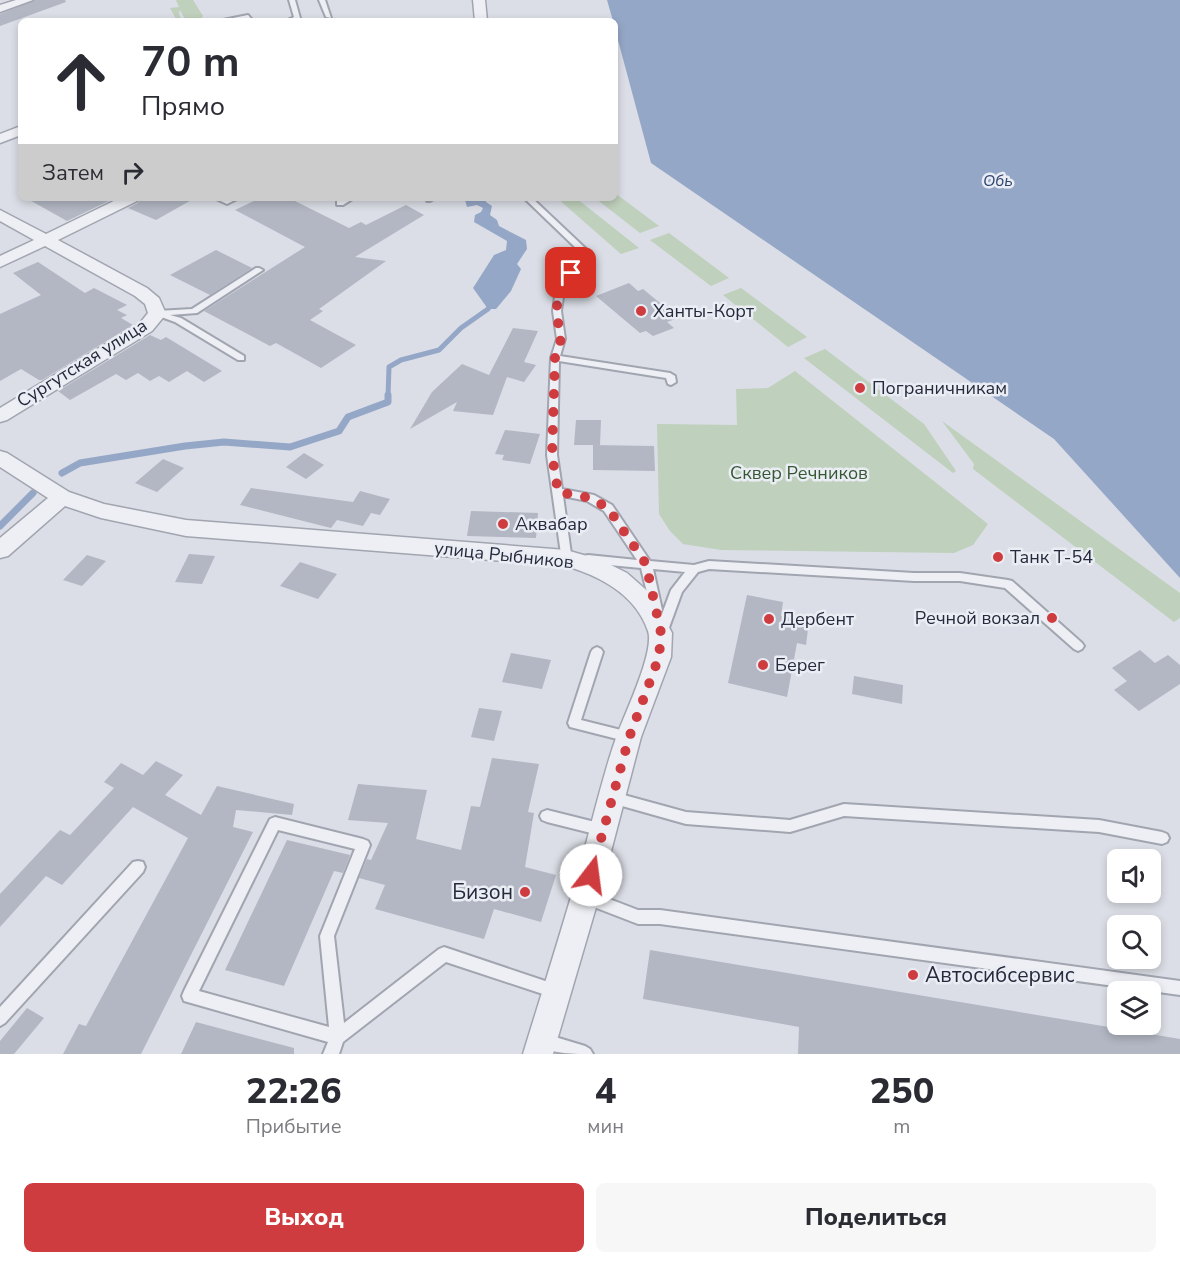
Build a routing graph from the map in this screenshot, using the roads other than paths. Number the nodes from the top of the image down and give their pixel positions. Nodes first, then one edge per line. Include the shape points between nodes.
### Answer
1 (27, 0) edge
2 (292, 0) edge
3 (322, 0) edge
4 (479, 0) edge
5 (0, 9) edge
6 (329, 17) dead end
7 (297, 18) edge
8 (481, 18) edge
9 (18, 131) edge
10 (0, 139) edge
11 (126, 201) edge
12 (344, 201) edge
13 (531, 201) edge
14 (340, 203) dead end
15 (0, 215) edge
16 (46, 240) junction
17 (0, 262) edge
18 (260, 270) dead end
19 (157, 314) junction
20 (241, 358) dead end
21 (555, 358) junction
22 (671, 382) dead end
23 (0, 416) edge
24 (0, 458) edge
25 (558, 492) junction
26 (62, 497) junction
27 (0, 550) edge
28 (566, 558) junction
29 (646, 564) junction
30 (694, 568) junction
31 (661, 633) junction
32 (1078, 646) dead end
33 (597, 652) dead end
34 (629, 738) junction
35 (612, 798) junction
36 (547, 816) dead end
37 (604, 830) junction
38 (1162, 838) dead end
39 (138, 867) dead end
40 (585, 897) junction
41 (1180, 988) edge
42 (556, 992) junction
43 (0, 1018) edge
44 (338, 1037) junction
45 (540, 1047) edge
46 (331, 1054) edge
47 (585, 1054) edge

1 - 5 street
2 - 7 lane
3 - 6 lane
4 - 8 street
9 - 10 street
11 - 16 street
12 - 14 lane
13 - 21 lane via 581,248 582,261 560,290 556,311 561,339
15 - 16 street, Сургутская улица
16 - 17 street
16 - 19 street, Сургутская улица via 141,292 153,302
18 - 19 lane via 194,311
19 - 20 lane via 178,320
19 - 23 street, Сургутская улица via 146,327
21 - 22 lane via 670,376
21 - 25 lane via 552,455
24 - 26 street
25 - 28 lane
25 - 29 lane via 590,498 608,508
26 - 27 street
26 - 28 street, улица Рыбников via 100,511 186,528
28 - 29 lane
28 - 31 street, улица Рыбников via 619,579 645,603
29 - 30 lane
29 - 31 lane
30 - 31 lane via 677,590
30 - 32 lane via 709,565 960,577 1008,584
31 - 34 street via 659,657
33 - 34 lane via 574,723
34 - 35 street
35 - 37 street
35 - 38 lane via 686,818 790,826 844,810 1099,826
36 - 37 lane
37 - 40 street
39 - 43 lane
40 - 41 lane via 638,916
40 - 42 street
42 - 44 lane via 444,954
42 - 45 street
44 - 44 lane via 189,996 275,823 363,845 327,936
44 - 46 lane
45 - 47 lane

